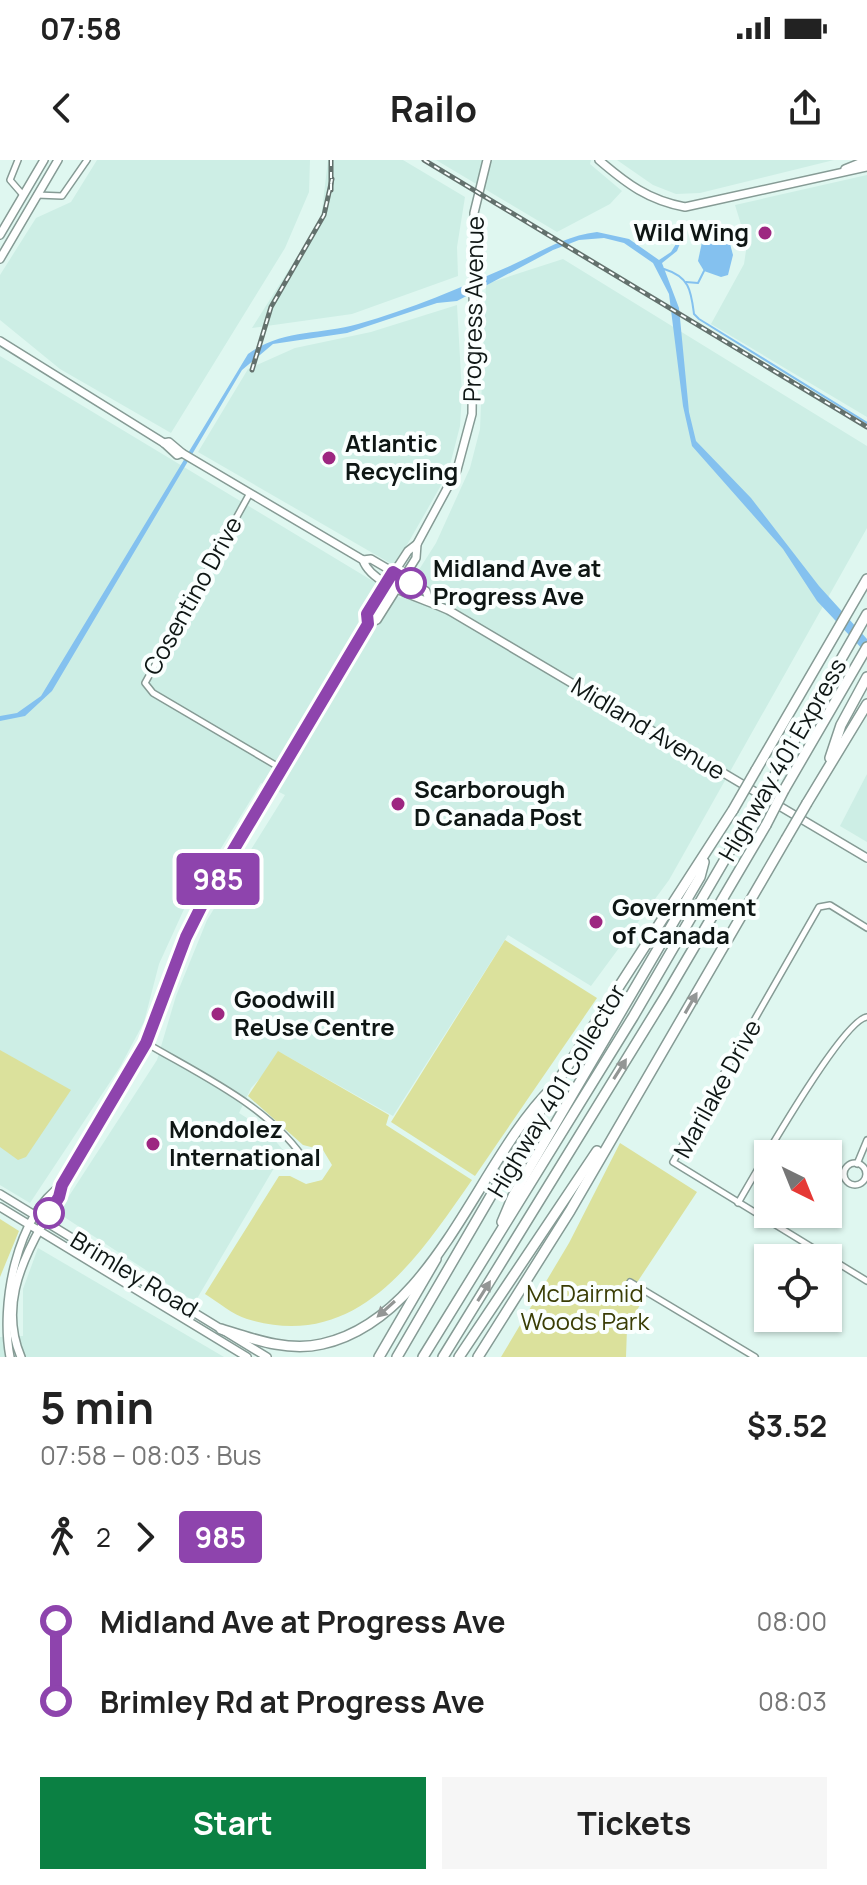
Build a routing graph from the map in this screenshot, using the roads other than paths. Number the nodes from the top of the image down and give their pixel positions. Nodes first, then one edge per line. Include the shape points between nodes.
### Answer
1 (18, 160) edge
2 (44, 160) edge
3 (58, 160) edge
4 (87, 160) edge
5 (487, 160) edge
6 (599, 160) edge
7 (867, 160) edge
8 (867, 167) edge
9 (843, 170) junction
10 (23, 195) junction
11 (37, 195) junction
12 (0, 235) edge
13 (0, 259) edge
14 (1, 340) edge
15 (250, 493) junction
16 (417, 544) junction
17 (363, 560) junction
18 (393, 572) junction
19 (402, 578) junction
20 (867, 579) edge
21 (387, 582) junction
22 (396, 588) junction
23 (429, 600) junction
24 (867, 614) edge
25 (368, 624) junction
26 (867, 647) edge
27 (867, 677) edge
28 (867, 704) edge
29 (282, 769) junction
30 (826, 772) junction
31 (705, 855) junction
32 (867, 858) edge
33 (867, 928) edge
34 (867, 1017) edge
35 (669, 1041) junction
36 (146, 1043) junction
37 (556, 1084) junction
38 (867, 1140) edge
39 (857, 1164) junction
40 (308, 1165) dead end
41 (62, 1185) junction
42 (0, 1194) edge
43 (738, 1203) junction
44 (0, 1207) edge
45 (36, 1216) junction
46 (45, 1221) junction
47 (30, 1226) junction
48 (38, 1232) junction
49 (491, 1248) junction
50 (438, 1252) junction
51 (126, 1270) junction
52 (120, 1280) junction
53 (867, 1281) edge
54 (630, 1282) dead end
55 (12, 1316) junction
56 (1, 1317) edge
57 (2, 1329) edge
58 (13, 1329) junction
59 (221, 1329) junction
60 (10, 1357) edge
61 (21, 1357) edge
62 (247, 1357) edge
63 (267, 1357) edge
64 (379, 1357) edge
65 (397, 1357) edge
66 (423, 1357) edge
67 (443, 1357) edge
68 (459, 1357) edge
69 (478, 1357) edge
70 (755, 1357) edge

1 - 10 street via 10,180
2 - 10 main road
3 - 11 main road
4 - 11 street via 62,196
5 - 16 main road, Progress Avenue via 474,213 472,414 457,470
6 - 9 main road via 656,202 685,207
7 - 9 main road
8 - 9 main road
10 - 12 main road
11 - 13 main road
14 - 15 main road, Midland Avenue
15 - 17 main road, Midland Avenue
15 - 29 street, Cosentino Drive via 145,683 153,693
16 - 18 main road, Progress Avenue
16 - 19 main road, Progress Avenue via 416,558
17 - 18 main road, Midland Avenue
17 - 21 main road, Midland Avenue via 366,569
18 - 19 main road, Midland Avenue
18 - 21 main road, Progress Avenue
19 - 22 main road, Progress Avenue
19 - 23 main road, Midland Avenue via 426,591
20 - 31 highway, Highway 401 Collector, bridge
21 - 22 main road, Midland Avenue
21 - 25 main road, Progress Avenue via 367,614
22 - 23 main road, Midland Avenue via 420,601
22 - 25 main road, Progress Avenue via 377,620
23 - 32 main road, Midland Avenue
24 - 49 highway, Highway 401 Express, bridge
25 - 29 main road, Progress Avenue
67 -> 26 highway, Highway 401 Express, bridge via 666,995
27 - 30 highway via 841,725
28 - 30 highway
29 - 36 main road, Progress Avenue via 186,937
35 -> 30 highway, bridge
31 - 37 highway, Highway 401 Collector
31 - 49 highway via 700,877 513,1196
33 - 43 street, Marilake Drive via 830,905 819,907 674,1160
34 - 43 street via 853,1022 807,1087
35 - 68 highway
35 - 69 highway
36 - 40 street via 235,1094 297,1147
36 - 41 main road, Progress Avenue
37 - 50 highway via 509,1143
37 - 65 highway, Highway 401 Collector
38 - 39 street
39 - 39 street via 845,1170 851,1184 865,1177
41 - 45 main road, Progress Avenue via 49,1194
41 - 46 main road, Progress Avenue
42 - 45 main road, Brimley Road
43 - 53 street, Marilake Drive
44 - 47 main road, Brimley Road
45 - 46 main road, Brimley Road
45 - 47 main road, Progress Avenue
46 - 48 main road, Progress Avenue
46 - 51 main road, Brimley Road
47 - 48 main road, Brimley Road
47 - 56 main road, Progress Avenue via 10,1268
48 - 52 main road, Brimley Road
48 - 55 main road, Progress Avenue via 18,1273
49 - 66 highway, Highway 401 Express
50 -> 59 highway via 380,1315 343,1337 284,1345
50 - 64 highway
51 - 52 main road
51 - 59 main road, Brimley Road
52 - 62 main road, Brimley Road
54 - 70 street
55 - 56 main road
55 - 58 main road, Progress Avenue
56 - 57 main road, Progress Avenue
57 - 58 main road
57 - 60 main road, Progress Avenue
58 - 61 main road, Progress Avenue
59 - 63 main road, Brimley Road

